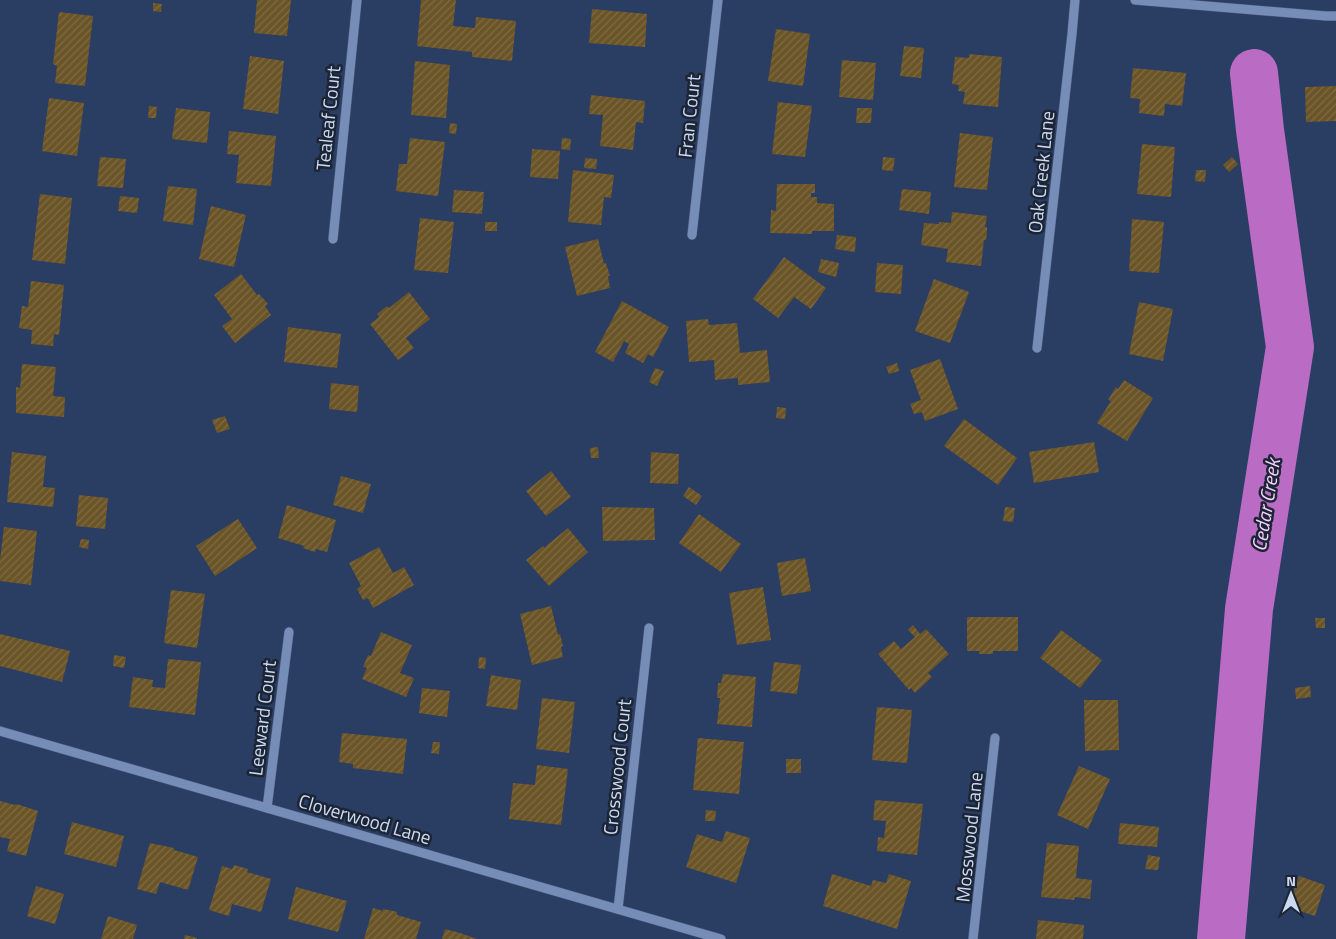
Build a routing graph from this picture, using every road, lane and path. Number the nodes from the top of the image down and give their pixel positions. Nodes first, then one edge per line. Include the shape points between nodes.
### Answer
1 (357, 0) edge
2 (718, 0) edge
3 (1075, 0) edge
4 (1135, 0) edge
5 (1336, 16) edge
6 (692, 235) dead end
7 (333, 240) dead end
8 (1037, 348) dead end
9 (649, 628) dead end
10 (289, 632) dead end
11 (0, 731) edge
12 (995, 738) dead end
13 (267, 808) junction
14 (618, 910) junction
15 (721, 939) edge
16 (973, 939) edge

1 - 7 street, Tealeaf Court
2 - 6 street, Fran Court
3 - 8 street, Oak Creek Lane
4 - 5 street
9 - 14 street, Crosswood Court
10 - 13 street, Leeward Court
11 - 13 street, Cloverwood Lane
12 - 16 street, Mosswood Lane
13 - 14 street, Cloverwood Lane
14 - 15 street, Cloverwood Lane

